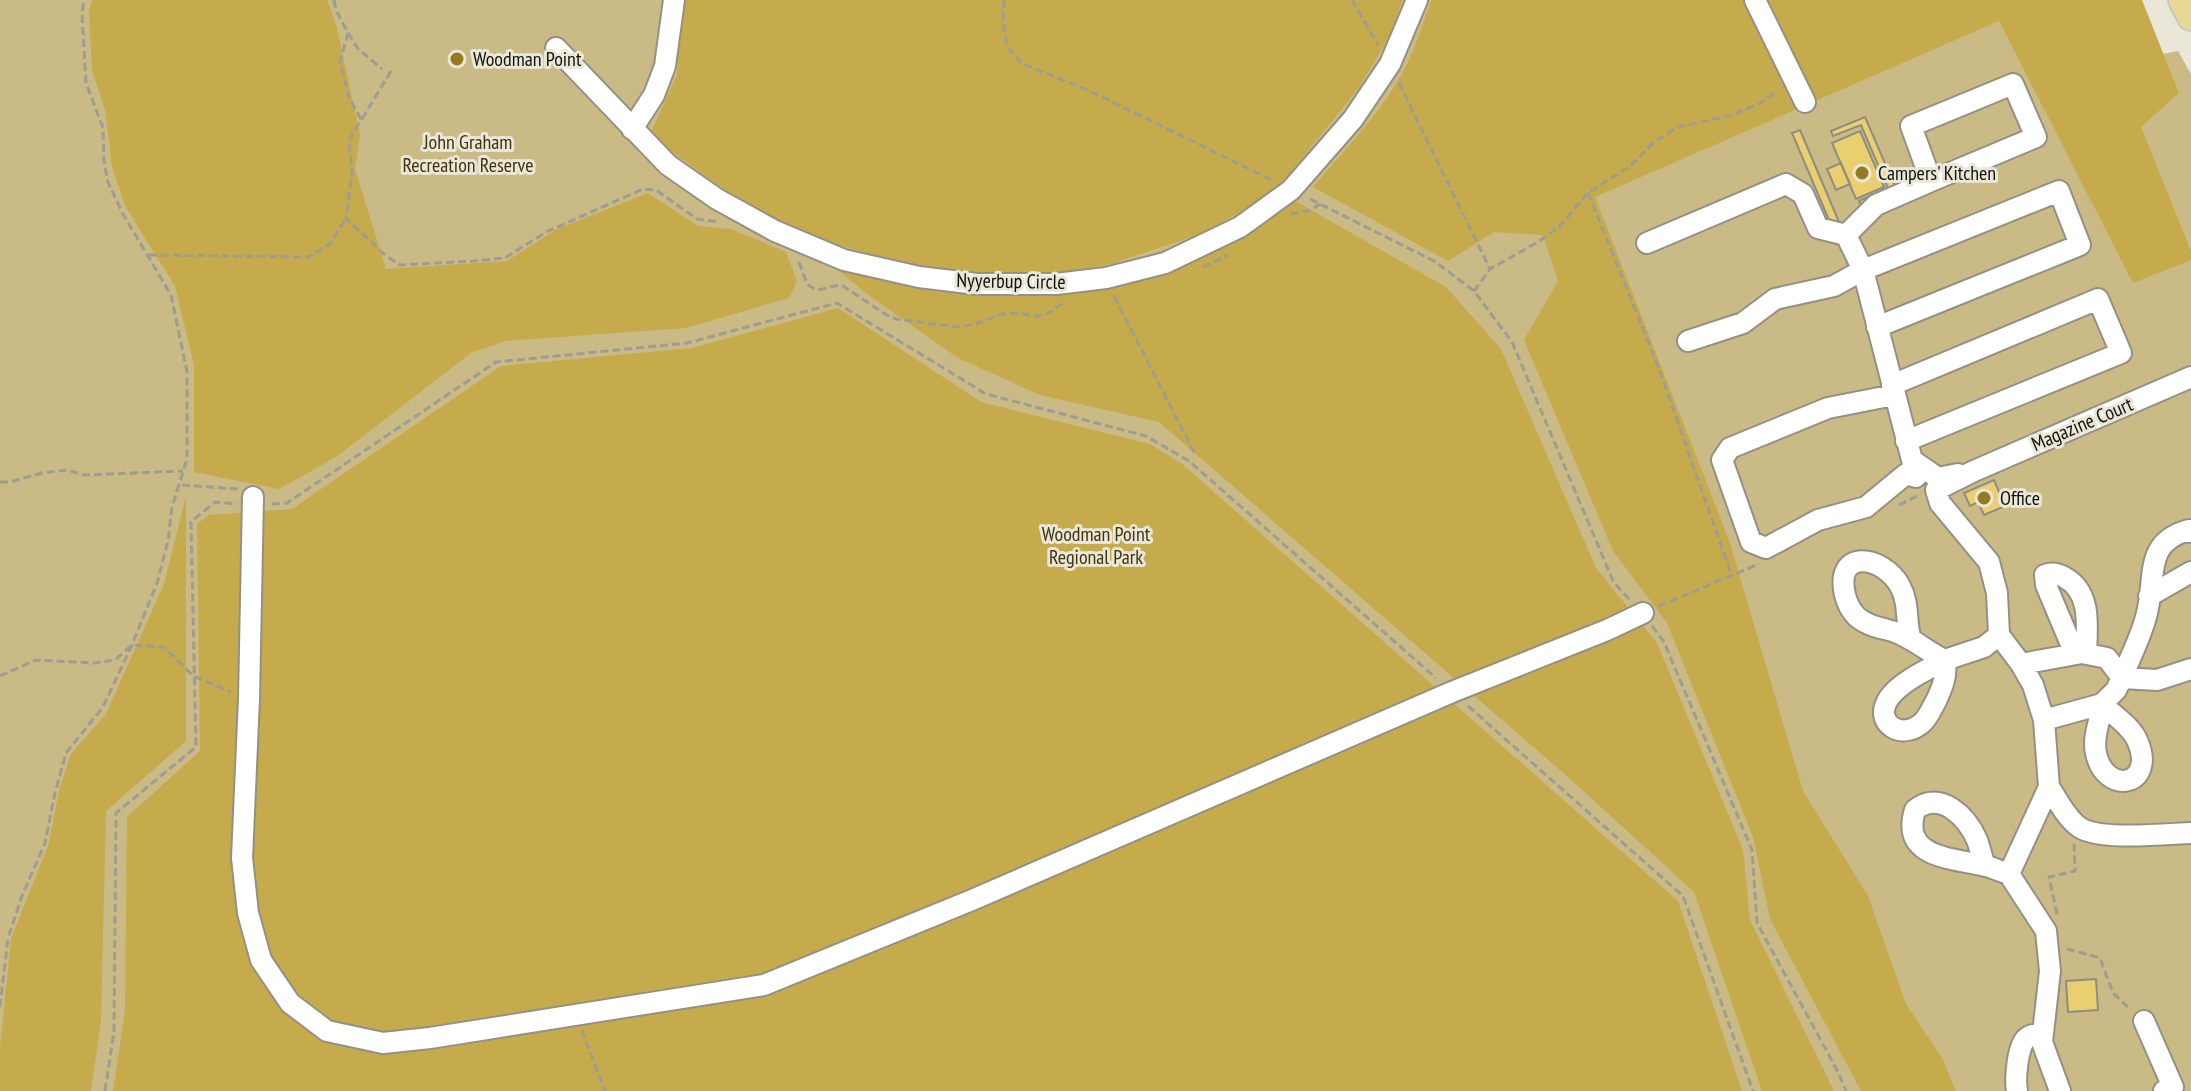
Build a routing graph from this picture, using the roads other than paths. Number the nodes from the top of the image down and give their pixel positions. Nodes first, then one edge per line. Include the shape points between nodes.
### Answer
1 (674, 0) edge
2 (1417, 0) edge
3 (1755, 0) edge
4 (2182, 0) edge
5 (2191, 17) edge
6 (556, 48) dead end
7 (1805, 102) dead end
8 (632, 129) junction
9 (1931, 181) junction
10 (1846, 235) junction
11 (1647, 243) dead end
12 (1863, 270) junction
13 (1877, 327) junction
14 (1688, 341) dead end
15 (2191, 377) edge
16 (1893, 390) junction
17 (1913, 465) junction
18 (1974, 471) junction
19 (1936, 490) junction
20 (253, 501) road end
21 (2191, 532) edge
22 (2191, 572) edge
23 (2149, 596) junction
24 (1643, 613) road end
25 (1999, 635) junction
26 (1911, 640) dead end
27 (2021, 664) junction
28 (2191, 669) edge
29 (2122, 678) junction
30 (2044, 720) junction
31 (2049, 787) junction
32 (2191, 833) edge
33 (1985, 866) dead end
34 (2009, 874) junction
35 (2144, 1021) road end
36 (2042, 1034) junction
37 (2017, 1091) edge
38 (2060, 1091) edge
39 (2164, 1091) edge

1 - 8 street via 665,66
2 - 8 street, Nyyerbup Circle via 1390,64 1353,119 1291,190 1240,227 1165,263 1109,277 1056,284 977,284 844,260 717,199 668,165
3 - 7 street
4 - 5 main road
6 - 8 street, Nyyerbup Circle
9 - 9 street via 1911,126 2013,84 2036,137
9 - 10 street via 1876,205
10 - 11 street via 1818,228 1803,194 1786,184
10 - 12 street
12 - 13 street
12 - 13 street via 2059,191 2080,245
12 - 14 street via 1834,286 1775,299 1743,323
13 - 16 street
15 - 18 street, Magazine Court
16 - 17 street
16 - 17 street via 1828,408 1730,448 1722,460 1751,542 1766,548 1818,520 1866,507
16 - 17 street via 2098,299 2121,353
17 - 18 street via 1938,478
17 - 19 street via 1927,490
18 - 19 street
19 - 25 street via 1940,503 1989,562
20 - 24 street via 242,858 248,913 261,960 290,1003 327,1031 383,1043 764,985
21 - 23 street via 2173,534 2157,551
22 - 23 street
23 - 29 street
25 - 26 street via 1984,647 1945,660
25 - 27 street
27 - 29 street via 2081,654 2107,658
27 - 30 street
28 - 29 street via 2157,680
29 - 30 street via 2102,704
30 - 31 street
31 - 32 street via 2080,828 2104,835
31 - 34 street
33 - 34 street
34 - 36 street via 2046,931 2050,971
35 - 39 street via 2173,1087
36 - 37 street via 2022,1043
36 - 38 street

